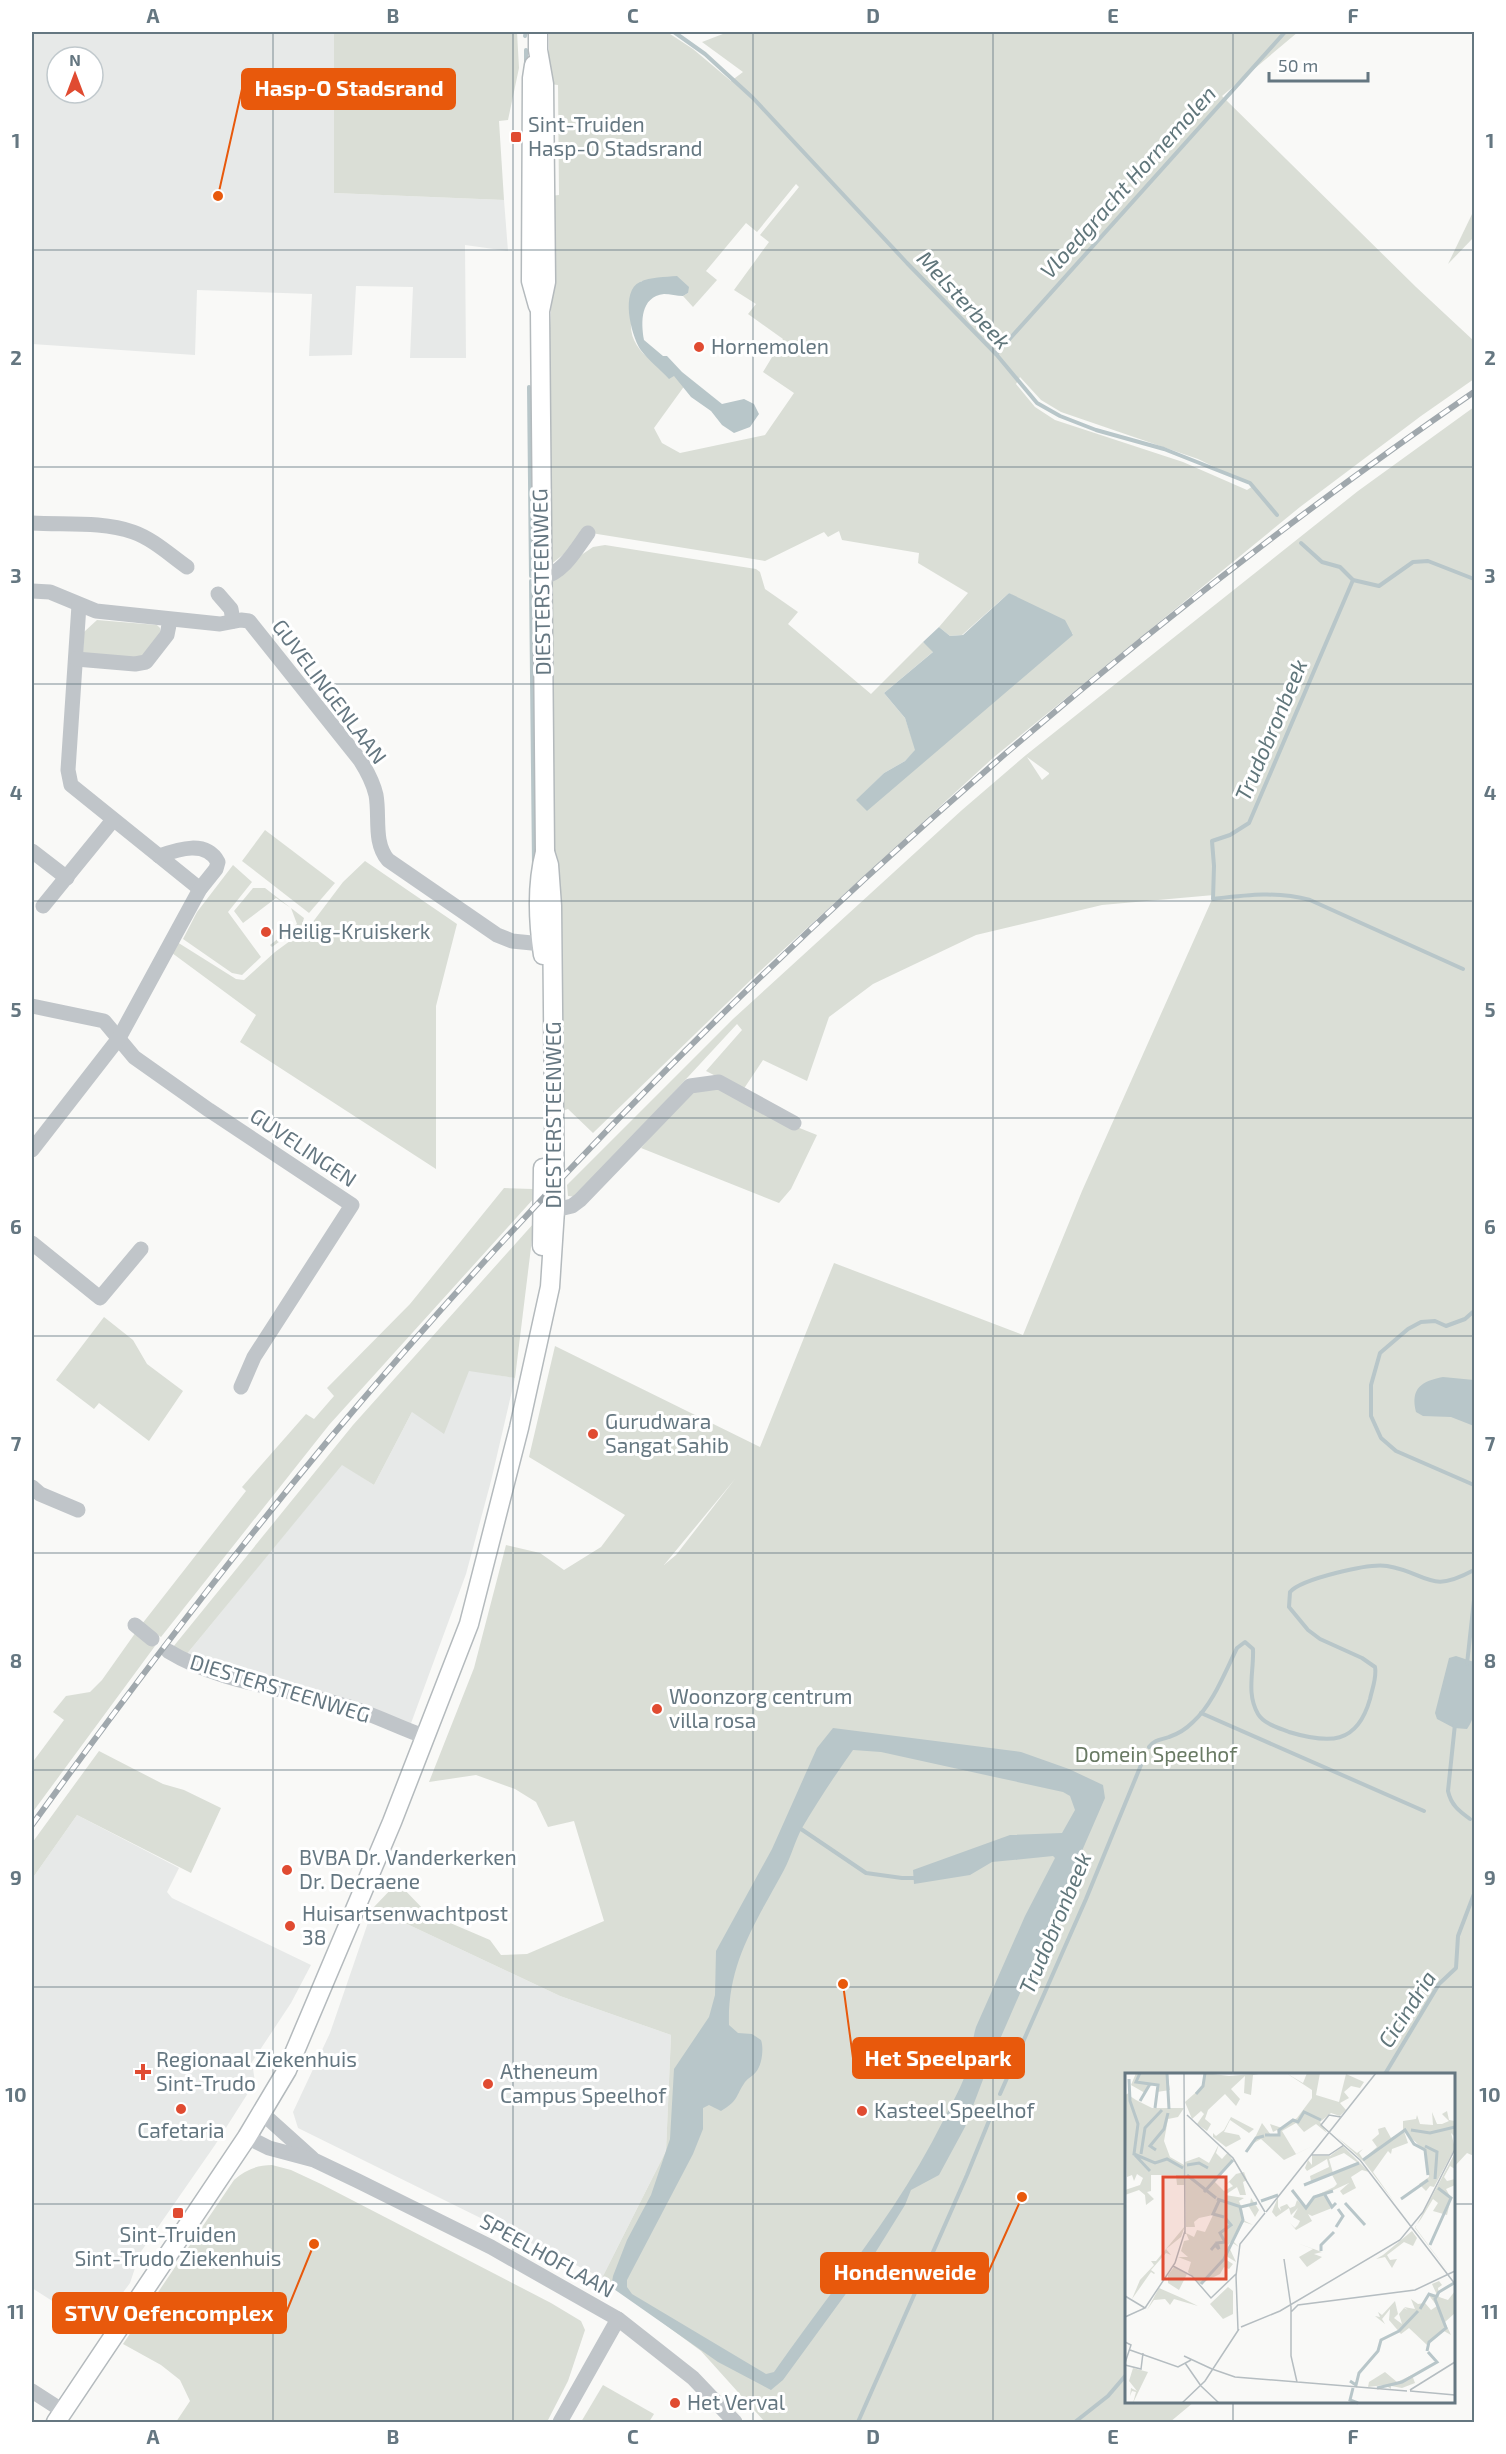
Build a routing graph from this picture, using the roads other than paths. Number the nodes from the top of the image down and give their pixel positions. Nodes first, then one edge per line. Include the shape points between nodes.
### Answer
1 (538, 32) edge
2 (32, 523) edge
3 (588, 534) dead end
4 (188, 567) dead end
5 (542, 578) junction
6 (32, 591) edge
7 (218, 594) dead end
8 (80, 605) junction
9 (170, 620) junction
10 (233, 621) junction
11 (76, 659) junction
12 (114, 820) junction
13 (32, 851) edge
14 (159, 856) junction
15 (67, 878) junction
16 (200, 889) junction
17 (43, 906) dead end
18 (547, 945) junction
19 (32, 1006) edge
20 (119, 1038) junction
21 (794, 1124) dead end
22 (32, 1150) edge
23 (559, 1210) junction
24 (32, 1244) edge
25 (141, 1249) dead end
26 (531, 1376) junction
27 (241, 1387) dead end
28 (32, 1487) edge
29 (78, 1510) dead end
30 (135, 1625) dead end
31 (152, 1639) dead end
32 (168, 1651) dead end
33 (426, 1737) junction
34 (262, 2113) junction
35 (247, 2137) junction
36 (314, 2160) junction
37 (618, 2319) junction
38 (32, 2391) edge
39 (59, 2417) edge
40 (560, 2422) edge
41 (735, 2422) edge

1 - 5 main road, DIESTERSTEENWEG via 544,84 546,274 540,311
2 - 4 street via 115,527 134,532
3 - 5 street via 563,567
5 - 18 main road, DIESTERSTEENWEG via 545,852 549,865
6 - 8 street via 50,592
7 - 10 street via 231,609
8 - 9 street via 96,611
8 - 11 street
9 - 10 street via 220,624
9 - 11 street via 167,635 146,662
10 - 18 street, GUVELINGENLAAN via 249,621 360,760 376,797 381,852 388,860 497,935
11 - 12 street via 68,770 71,785
12 - 14 street
12 - 15 street
13 - 15 street
14 - 16 street
14 - 16 street via 178,849 204,848 214,855 216,869
15 - 17 street
16 - 20 street
18 - 23 main road, DIESTERSTEENWEG
18 - 26 main road, DIESTERSTEENWEG via 541,1257
19 - 20 street, GUVELINGEN via 104,1021
20 - 22 street
20 - 27 street, GUVELINGEN via 134,1057 352,1205 254,1357
21 - 23 street, DIESTERSTEENWEG via 719,1082 690,1086 580,1200
23 - 26 main road, DIESTERSTEENWEG via 550,1287
24 - 25 street via 100,1298
26 - 33 main road, DIESTERSTEENWEG via 472,1615
28 - 29 street
30 - 31 street
32 - 33 street, DIESTERSTEENWEG via 214,1672 350,1707
33 - 34 main road, DIESTERSTEENWEG via 307,2025
34 - 35 main road, DIESTERSTEENWEG
34 - 36 street, SPEELHOFLAAN
35 - 36 street, SPEELHOFLAAN via 269,2148
35 - 39 main road, DIESTERSTEENWEG
36 - 37 street, SPEELHOFLAAN via 491,2247
37 - 40 street
37 - 41 street, SPEELHOFLAAN via 693,2378
38 - 39 street

